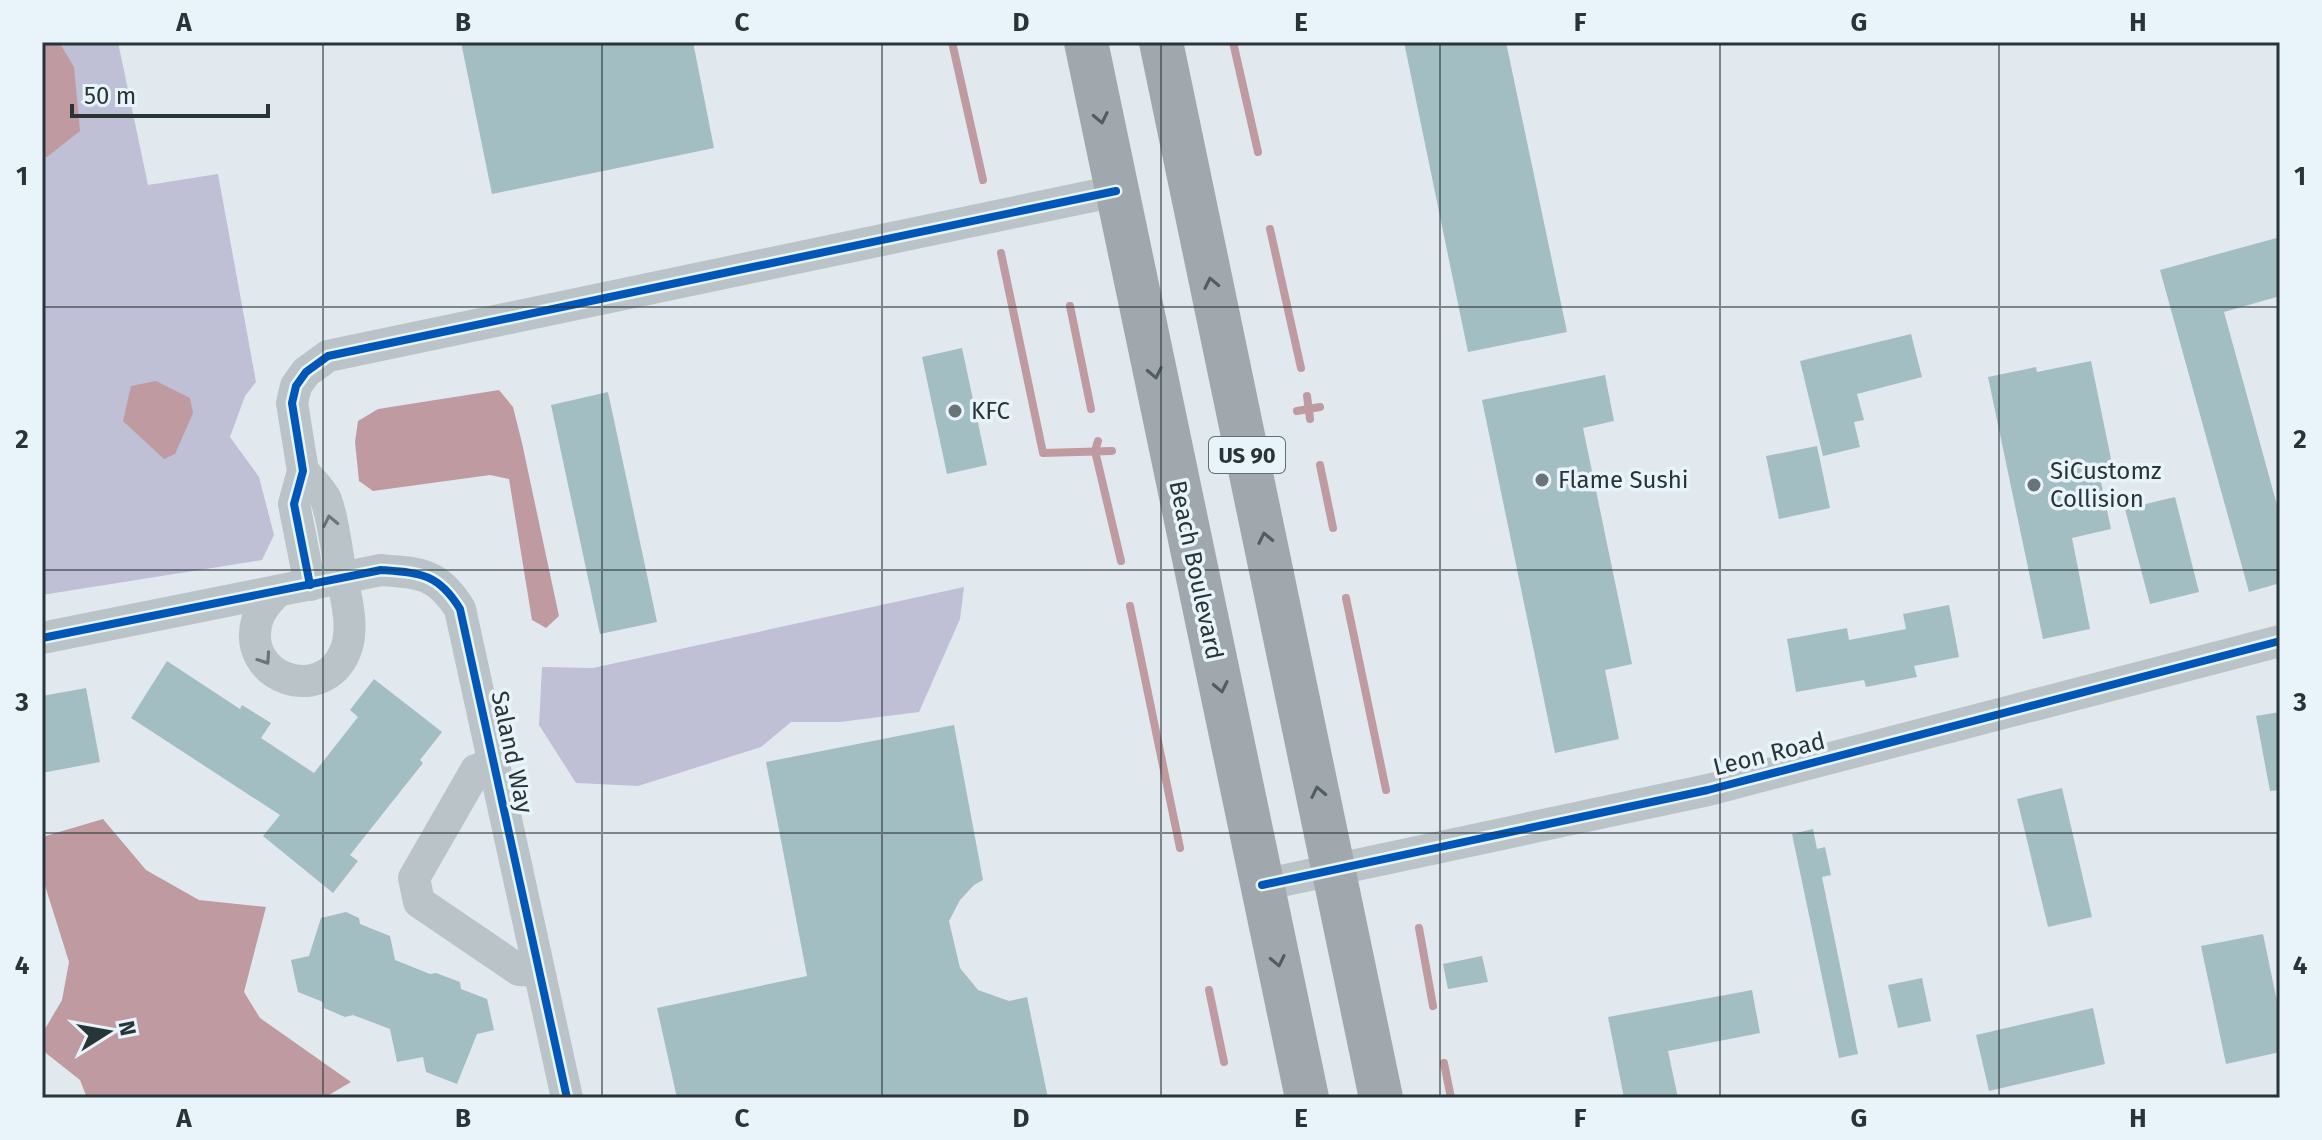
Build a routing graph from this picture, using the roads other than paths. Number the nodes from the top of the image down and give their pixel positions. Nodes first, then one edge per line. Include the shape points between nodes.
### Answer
1 (1086, 42) edge
2 (1161, 42) edge
3 (1116, 191) junction
4 (303, 471) junction
5 (342, 578) junction
6 (310, 585) junction
7 (278, 591) junction
8 (42, 638) edge
9 (2280, 641) edge
10 (494, 764) junction
11 (1334, 868) junction
12 (1262, 885) junction
13 (539, 971) junction
14 (567, 1098) edge
15 (1307, 1098) edge
16 (1381, 1098) edge

1 -> 3 highway, Beach Boulevard / US 90
11 -> 2 highway, US 90
3 - 4 street via 328,356 306,372 292,403
3 -> 12 highway, Beach Boulevard / US 90
5 -> 4 street via 326,498
4 - 6 street via 294,504
5 - 6 street, Saland Way
7 -> 5 street via 257,619 257,651 279,676 310,681 338,665 346,650 349,618
5 - 10 street, Saland Way via 396,571 433,580 448,590 460,609
6 - 7 street, Saland Way
7 - 8 street, Saland Way
9 - 11 street, Leon Road via 1708,790
10 - 13 street, Saland Way
10 - 13 street via 476,770 414,878 419,902 519,970
11 - 12 street, Leon Road
11 - 16 highway, US 90
12 -> 15 highway, Beach Boulevard / US 90
13 - 14 street, Saland Way

